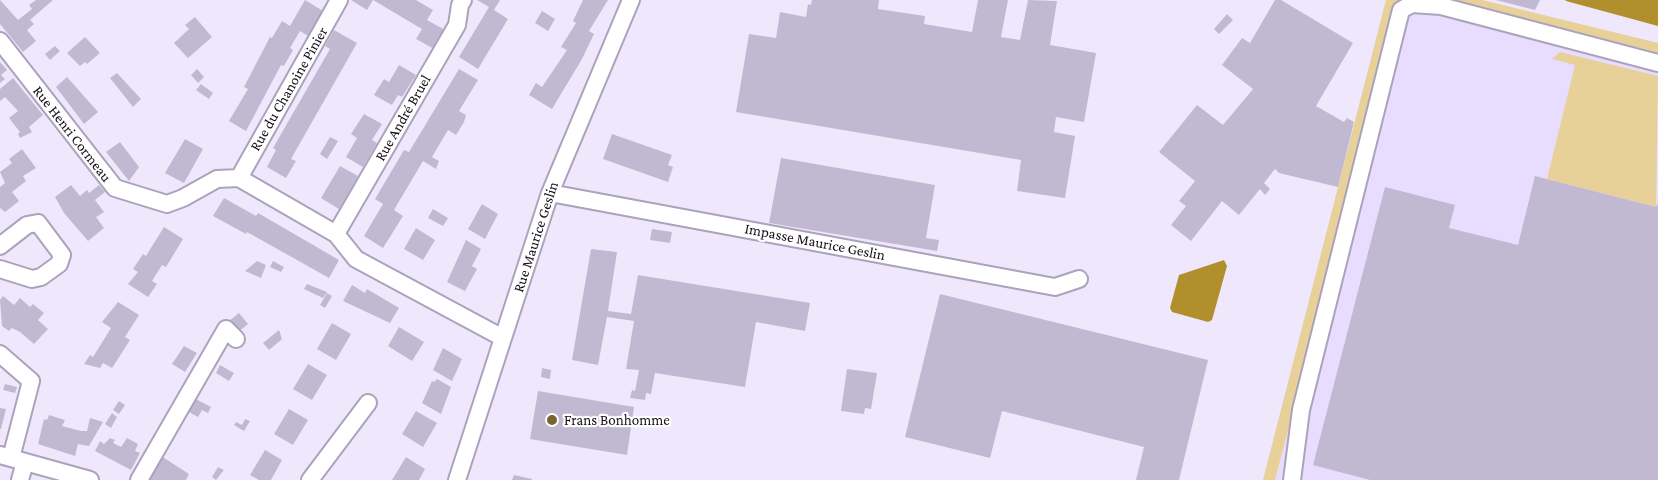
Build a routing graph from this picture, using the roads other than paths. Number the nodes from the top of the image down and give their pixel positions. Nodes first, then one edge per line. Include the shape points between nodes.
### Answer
1 (339, 0) edge
2 (631, 0) edge
3 (458, 2) edge
4 (0, 41) edge
5 (1658, 63) edge
6 (239, 178) junction
7 (550, 193) junction
8 (336, 234) junction
9 (0, 246) edge
10 (0, 269) edge
11 (1079, 279) dead end
12 (503, 338) junction
13 (236, 339) dead end
14 (0, 354) edge
15 (368, 403) dead end
16 (12, 458) edge
17 (20, 480) edge
18 (90, 480) edge
19 (139, 480) edge
20 (310, 480) edge
21 (457, 480) edge
22 (1292, 480) edge

1 - 6 street, Rue du Chanoine Pinier
2 - 7 street, Rue Maurice Geslin
3 - 8 street, Rue André Bruel via 457,25
4 - 6 street, Rue Henri Cormeau via 115,188 167,204 217,179
5 - 22 street via 1441,6 1412,4 1401,10 1301,410
6 - 8 street
7 - 11 street, Impasse Maurice Geslin via 1055,287
7 - 12 street, Rue Maurice Geslin
8 - 12 street via 356,259
9 - 10 street via 27,225 38,223 62,255 59,264 41,277 32,279
12 - 21 street, Rue Maurice Geslin
13 - 19 street via 226,329
14 - 16 street via 31,381
15 - 20 street
16 - 17 street
16 - 18 street

